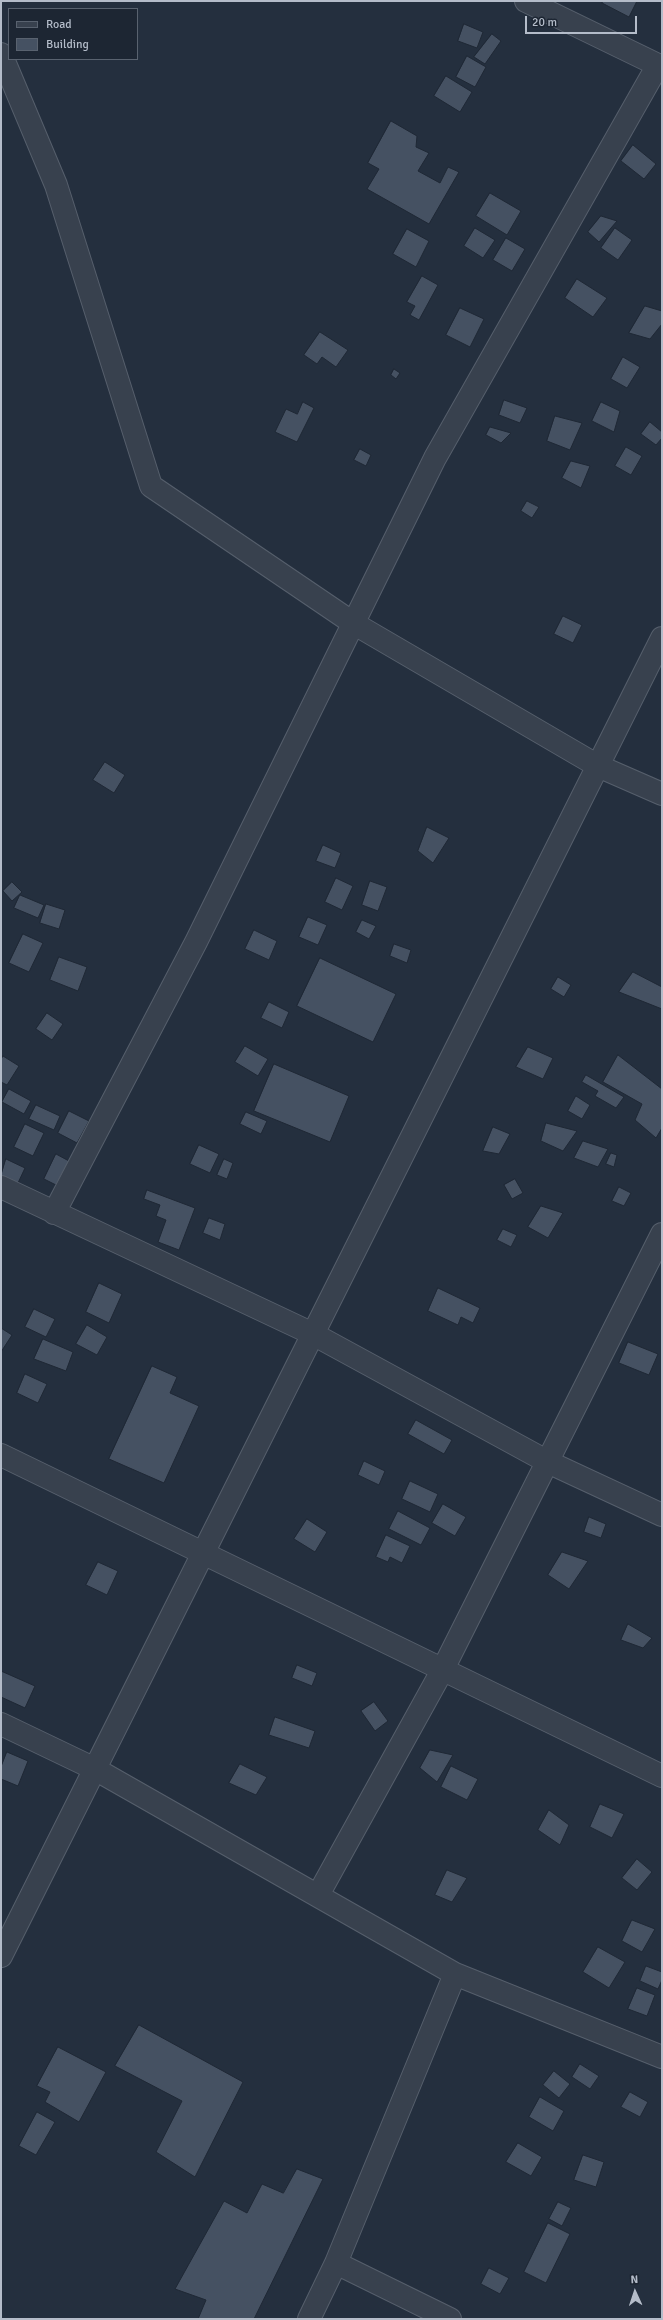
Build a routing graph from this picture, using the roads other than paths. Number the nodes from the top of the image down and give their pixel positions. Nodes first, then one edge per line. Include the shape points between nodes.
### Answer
1 (526, 1) edge
2 (1, 54) edge
3 (660, 66) edge
4 (353, 623) junction
5 (662, 638) edge
6 (598, 766) junction
7 (662, 794) edge
8 (1, 1187) edge
9 (54, 1213) junction
10 (662, 1234) edge
11 (313, 1334) junction
12 (1, 1456) edge
13 (548, 1462) junction
14 (662, 1515) edge
15 (203, 1553) junction
16 (443, 1669) junction
17 (1, 1724) edge
18 (95, 1769) junction
19 (662, 1776) edge
20 (318, 1895) junction
21 (1, 1956) edge
22 (456, 1974) junction
23 (662, 2057) edge
24 (336, 2263) junction
25 (309, 2319) edge
26 (450, 2319) edge

1 - 3 street
2 - 4 street via 56,185 151,486
3 - 4 street via 435,458
4 - 6 street
4 - 9 street via 196,942
5 - 6 street
6 - 7 street
6 - 11 street
8 - 9 street
9 - 11 street
10 - 13 street
11 - 13 street
11 - 15 street
12 - 15 street
13 - 14 street
13 - 16 street
15 - 16 street
15 - 18 street
16 - 19 street
16 - 20 street
17 - 18 street
18 - 20 street
18 - 21 street
20 - 22 street
22 - 23 street
22 - 24 street
24 - 25 street
24 - 26 street

